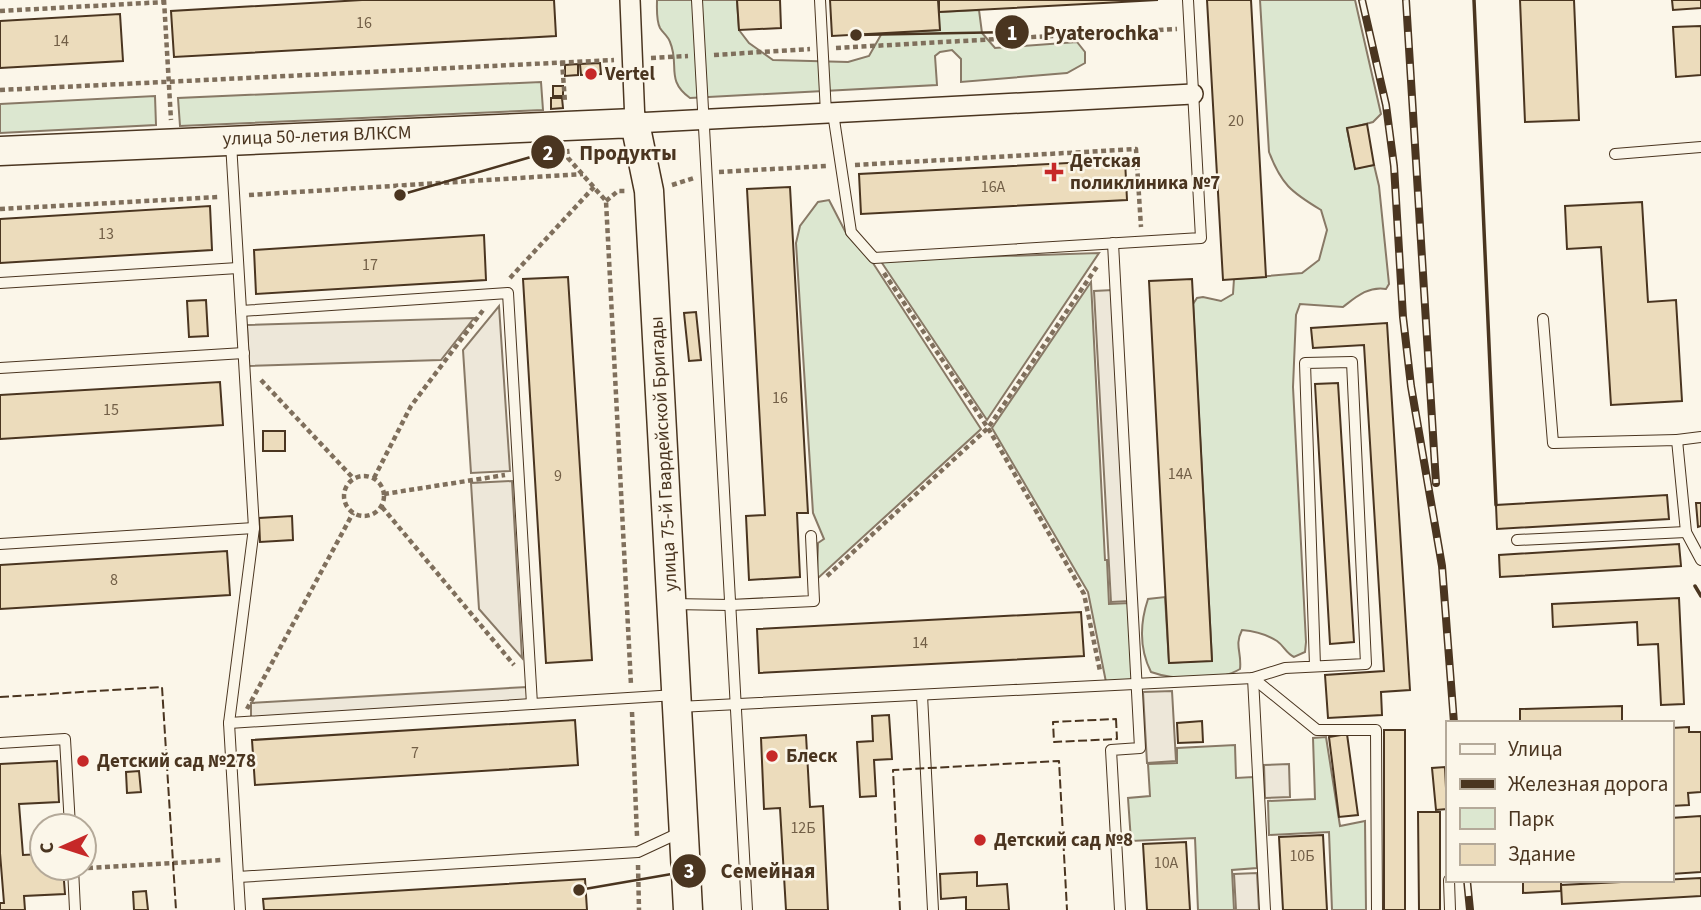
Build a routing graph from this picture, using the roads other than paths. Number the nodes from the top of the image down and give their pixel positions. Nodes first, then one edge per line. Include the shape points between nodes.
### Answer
1 (631, 0) edge
2 (697, 0) edge
3 (820, 0) edge
4 (1188, 0) edge
5 (1193, 94) junction
6 (830, 113) junction
7 (704, 120) junction
8 (635, 123) junction
9 (231, 139) junction
10 (1701, 148) edge
11 (0, 151) edge
12 (1615, 154) dead end
13 (1113, 243) junction
14 (238, 268) junction
15 (0, 283) edge
16 (241, 311) junction
17 (1543, 320) dead end
18 (244, 358) junction
19 (0, 368) edge
20 (1701, 437) edge
21 (1676, 440) junction
22 (254, 528) junction
23 (1686, 532) junction
24 (811, 536) dead end
25 (1517, 541) dead end
26 (0, 544) edge
27 (1701, 560) edge
28 (672, 604) junction
29 (730, 605) junction
30 (1315, 666) junction
31 (1253, 678) junction
32 (1137, 684) junction
33 (922, 695) junction
34 (677, 701) junction
35 (532, 704) junction
36 (736, 704) junction
37 (235, 722) junction
38 (0, 743) edge
39 (69, 812) edge
40 (684, 831) junction
41 (238, 877) junction
42 (74, 882) edge
43 (1449, 882) edge
44 (75, 910) edge
45 (240, 910) edge
46 (688, 910) edge
47 (747, 910) edge
48 (933, 910) edge
49 (1120, 910) edge
50 (1265, 910) edge
51 (1377, 910) edge
52 (1450, 910) edge

1 - 8 street, улица 75-й Гвардейской Бригады
2 - 7 lane
3 - 6 lane
4 - 5 lane
5 - 6 street
5 - 13 lane via 1201,239
6 - 7 street
6 - 13 lane via 850,232 874,258
7 - 8 street
7 - 29 lane
8 - 9 main road, улица 50-летия ВЛКСМ
8 - 28 main road, улица 75-й Гвардейской Бригады via 649,191
9 - 11 main road, улица 50-летия ВЛКСМ
9 - 14 lane
10 - 12 lane
13 - 32 lane
14 - 15 lane
14 - 16 lane
16 - 18 lane
16 - 35 lane via 508,293
17 - 21 lane via 1553,443
18 - 19 lane
18 - 22 lane
20 - 21 lane
21 - 23 lane
22 - 26 lane
22 - 37 lane
23 - 25 lane
23 - 27 lane
24 - 29 lane via 814,601
28 - 29 lane
28 - 34 main road, улица 75-й Гвардейской Бригады
29 - 36 lane
30 - 30 lane via 1366,664 1352,362 1305,363
30 - 31 lane via 1285,668
31 - 32 lane
31 - 50 lane
31 - 51 lane via 1317,730 1376,730
32 - 33 lane
32 - 49 lane via 1140,748 1111,750
33 - 36 lane
33 - 48 lane
34 - 35 lane via 632,698
34 - 36 lane
34 - 40 main road, улица 75-й Гвардейской Бригады
35 - 37 lane
36 - 47 lane
37 - 41 lane
38 - 39 lane via 65,739
40 - 41 lane via 638,852
40 - 46 main road, улица 75-й Гвардейской Бригады
41 - 45 lane
42 - 44 lane
43 - 52 lane

